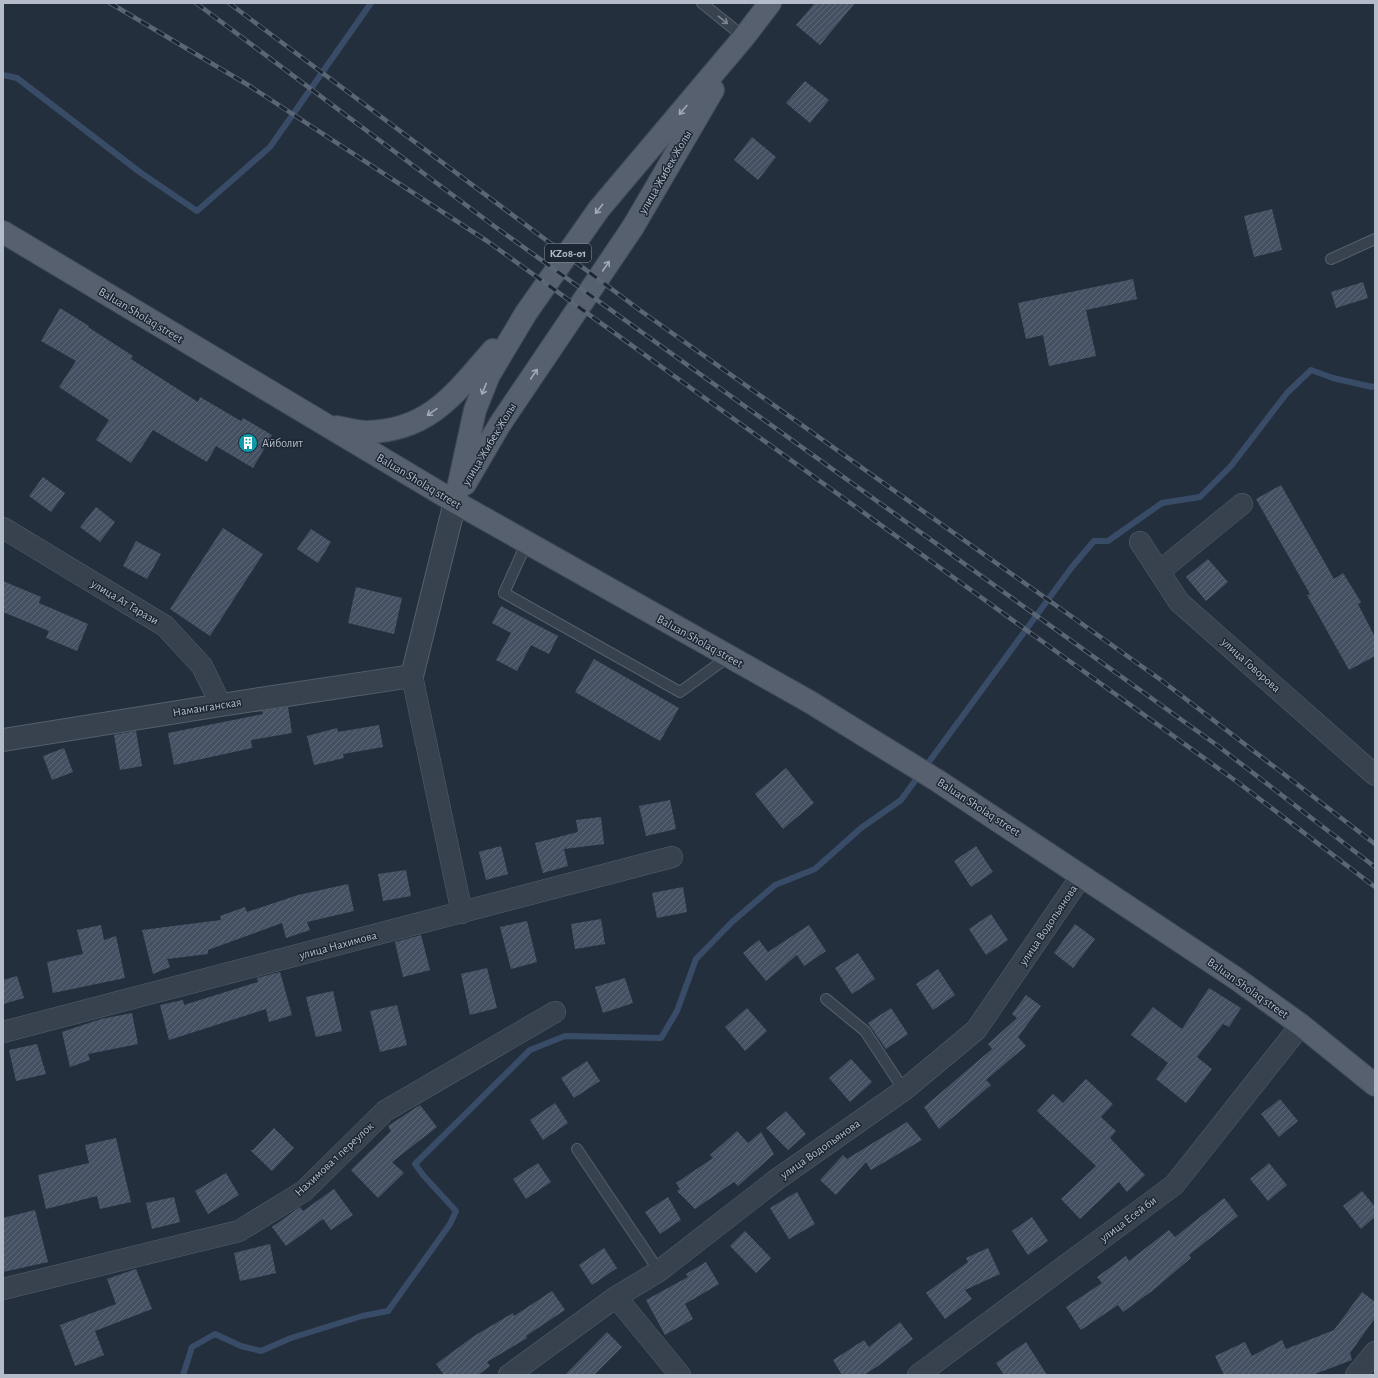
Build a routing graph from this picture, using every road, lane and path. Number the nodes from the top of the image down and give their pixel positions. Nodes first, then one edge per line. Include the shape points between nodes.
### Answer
1 (702, 3) edge
2 (770, 3) edge
3 (744, 37) junction
4 (3, 232) edge
5 (1375, 238) edge
6 (1331, 259) dead end
7 (526, 313) junction
8 (324, 425) junction
9 (455, 502) junction
10 (1242, 504) dead end
11 (3, 528) edge
12 (1140, 542) dead end
13 (526, 544) junction
14 (1160, 572) junction
15 (728, 657) junction
16 (412, 676) junction
17 (220, 705) junction
18 (3, 740) edge
19 (1375, 775) edge
20 (672, 857) dead end
21 (1082, 875) junction
22 (462, 913) junction
23 (826, 999) dead end
24 (555, 1012) dead end
25 (1300, 1025) junction
26 (3, 1032) edge
27 (1375, 1085) edge
28 (904, 1090) junction
29 (577, 1150) dead end
30 (658, 1271) junction
31 (3, 1289) edge
32 (616, 1297) junction
33 (1375, 1352) edge
34 (509, 1375) edge
35 (680, 1375) edge
36 (918, 1375) edge
37 (1356, 1375) edge

1 -> 3 lane
2 - 3 main road, улица Жибек Жолы / KZ08-01
3 -> 7 main road, улица Жибек Жолы / KZ08-01 via 599,209
9 -> 3 main road, улица Жибек Жолы / KZ08-01 via 500,424 633,227
4 - 8 main road, Baluan Sholaq street
5 - 6 lane
7 -> 8 main road, KZ08-01 via 450,400 426,417 396,429 366,432
7 -> 9 main road, улица Жибек Жолы / KZ08-01 via 489,375 475,410
8 - 9 main road, Baluan Sholaq street
9 - 13 main road, Baluan Sholaq street
9 - 16 street
10 - 14 street
11 - 17 street, улица Ат Тарази via 165,626 202,666
12 - 14 street, улица Говорова
13 - 15 main road, Baluan Sholaq street
13 - 15 lane via 504,593 680,692
14 - 19 street, улица Говорова via 1180,602
15 - 21 main road, Baluan Sholaq street via 810,702 938,781
16 - 17 street, Наманганская
16 - 22 street
17 - 18 street, Наманганская
20 - 22 street, улица Нахимова
21 - 25 main road, Baluan Sholaq street via 1234,977
21 - 28 street, улица Водопьянова via 976,1030
22 - 26 street, улица Нахимова
23 - 28 lane via 865,1031
24 - 31 street, Нахимова 1 переулок via 385,1111 304,1191 239,1231
25 - 27 main road, Baluan Sholaq street
25 - 36 street, улица Есей би via 1174,1185
28 - 30 street, улица Водопьянова via 776,1180
29 - 30 lane
30 - 32 street, улица Водопьянова
32 - 34 street, улица Водопьянова
32 - 35 street
33 - 37 street

